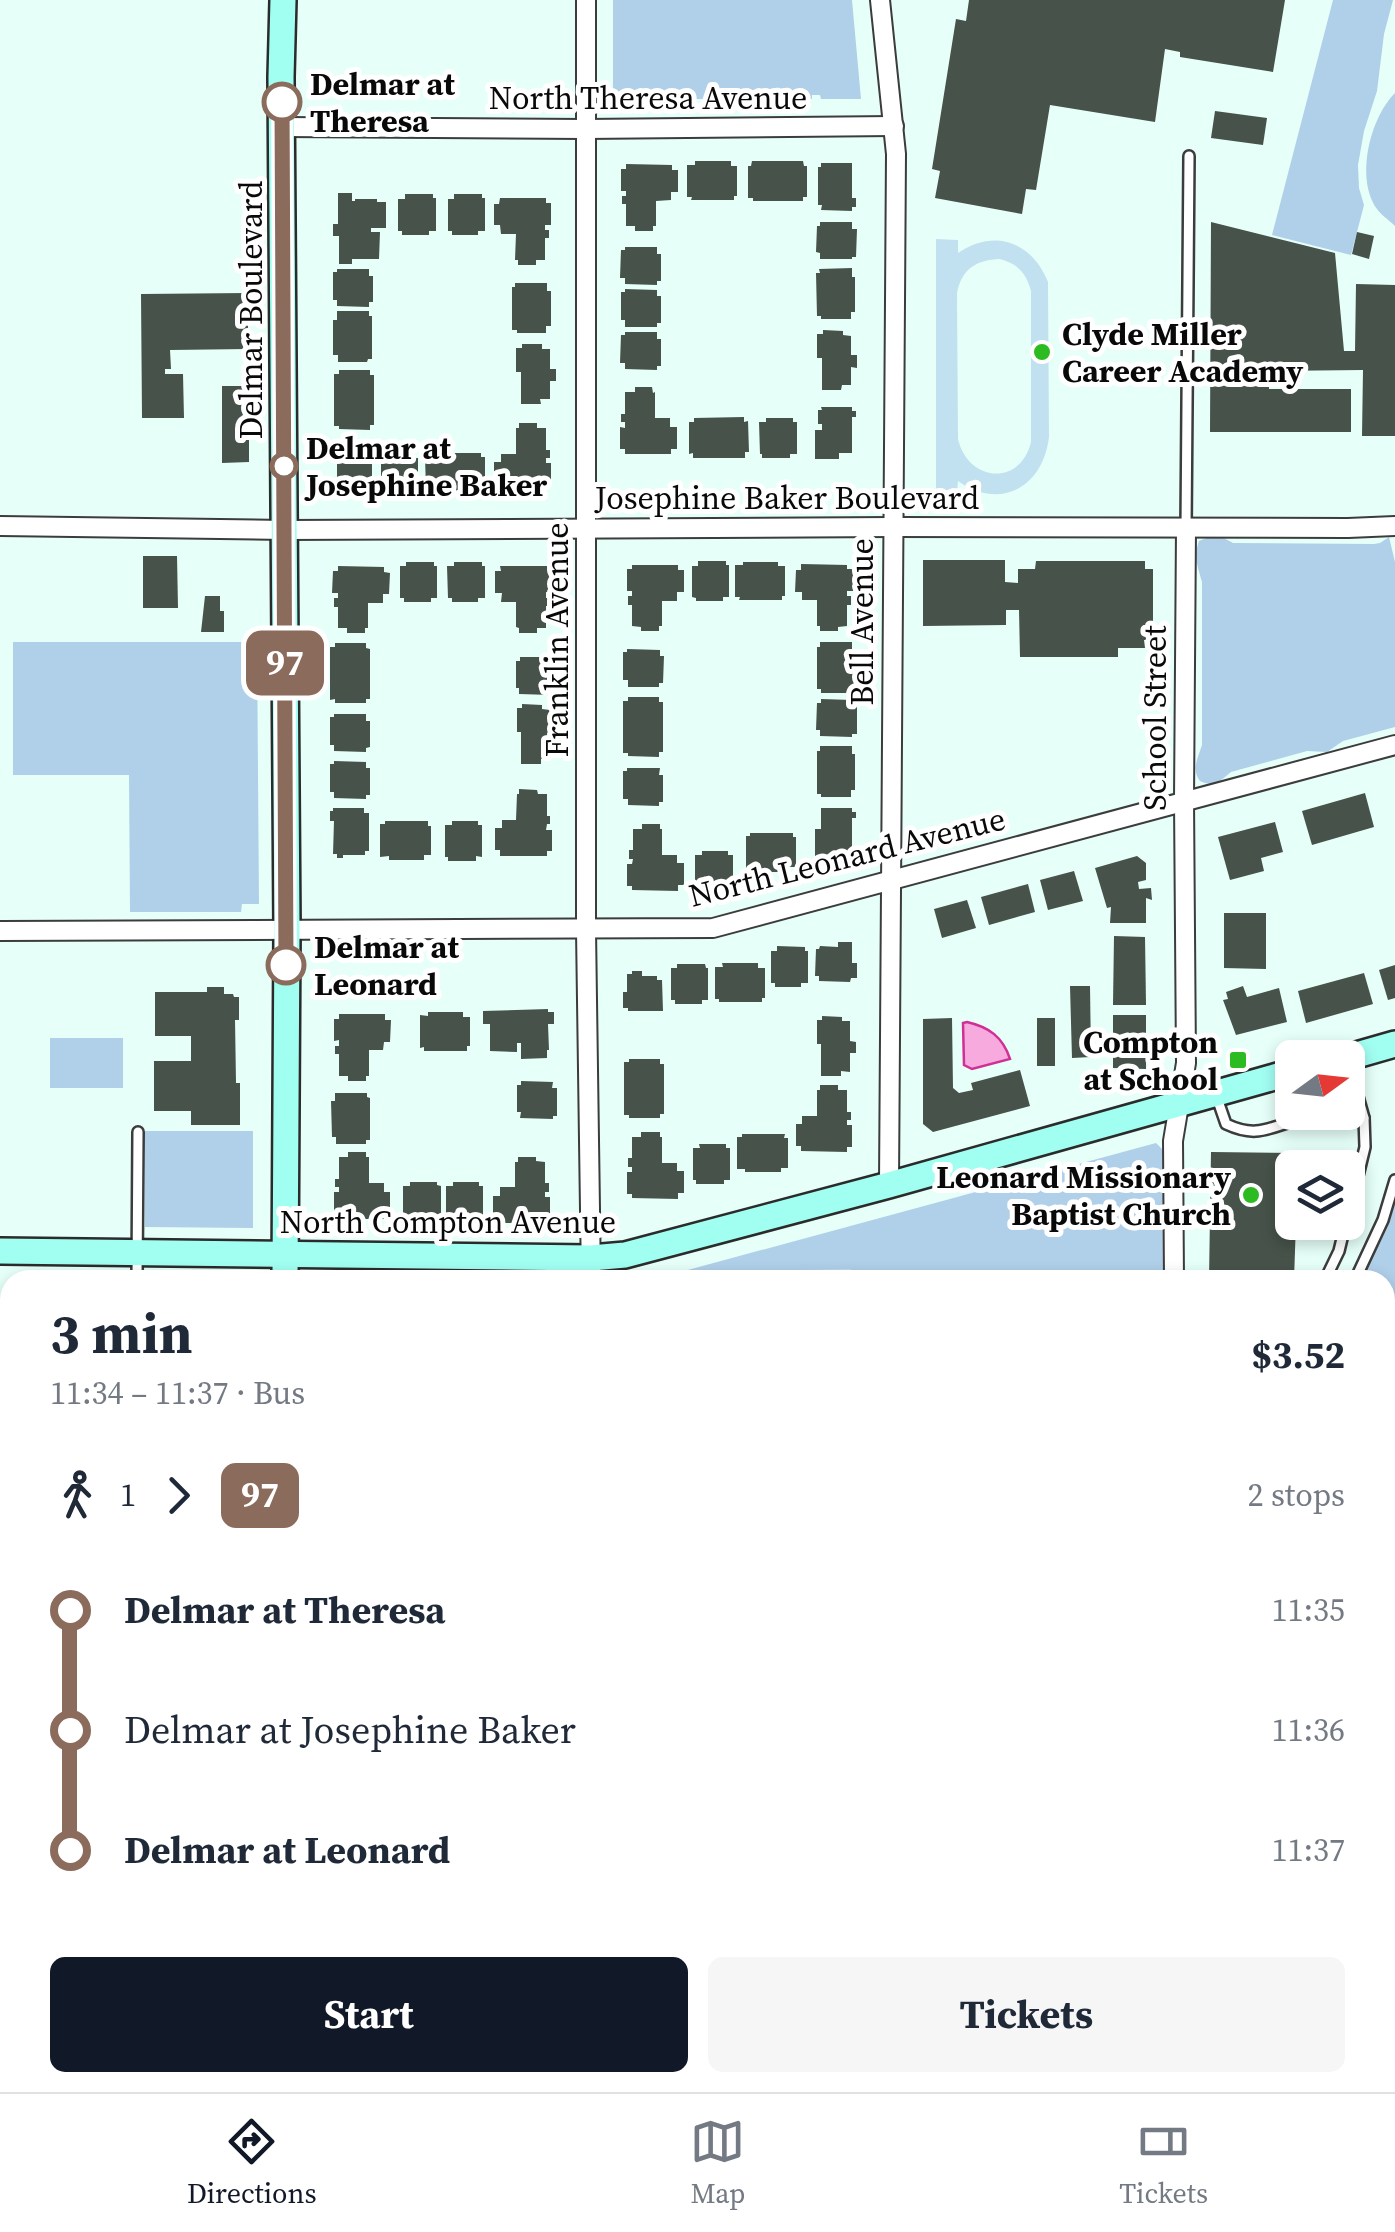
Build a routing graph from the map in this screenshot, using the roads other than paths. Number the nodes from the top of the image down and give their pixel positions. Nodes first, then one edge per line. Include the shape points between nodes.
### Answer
1 (283, 0) edge
2 (586, 0) edge
3 (880, 0) edge
4 (894, 126) junction
5 (282, 127) junction
6 (586, 129) junction
7 (1189, 156) dead end
8 (0, 526) edge
9 (1395, 526) edge
10 (893, 527) junction
11 (588, 528) junction
12 (1186, 529) junction
13 (284, 530) junction
14 (1395, 745) edge
15 (1184, 800) junction
16 (890, 882) junction
17 (286, 930) junction
18 (586, 930) junction
19 (0, 931) edge
20 (1395, 1044) edge
21 (1365, 1053) edge
22 (1275, 1077) edge
23 (1215, 1093) junction
24 (1180, 1103) junction
25 (1275, 1127) edge
26 (138, 1132) dead end
27 (1395, 1180) edge
28 (889, 1185) junction
29 (1342, 1240) edge
30 (0, 1251) edge
31 (138, 1252) junction
32 (286, 1268) edge
33 (591, 1269) edge
34 (138, 1270) edge
35 (1174, 1270) edge
36 (1330, 1270) edge
37 (1359, 1270) edge

1 - 5 main road, Delmar Boulevard
2 - 6 street, Franklin Avenue
3 - 4 street, Bell Avenue
4 - 6 street, North Theresa Avenue
4 - 10 street, Bell Avenue
5 - 6 street, North Theresa Avenue
5 - 13 main road, Delmar Boulevard
6 - 11 street, Franklin Avenue
7 - 12 lane, School Street
8 - 13 street, Josephine Baker Boulevard
9 - 12 street, Josephine Baker Boulevard
10 - 11 street, Josephine Baker Boulevard
10 - 12 street, Josephine Baker Boulevard
10 - 16 street, Bell Avenue
11 - 13 street, Josephine Baker Boulevard
11 - 18 street, Franklin Avenue
12 - 15 street, School Street
13 - 17 main road, Delmar Boulevard
14 - 15 street, North Leonard Avenue
15 - 16 street, North Leonard Avenue
15 - 24 street, School Street via 1186,1064
16 - 18 street, North Leonard Avenue via 713,928
16 - 28 street, Bell Avenue
17 - 18 street, North Leonard Avenue
17 - 19 street, North Leonard Avenue
17 - 32 main road, Delmar Boulevard
18 - 33 street, Franklin Avenue
20 - 21 main road
22 - 23 main road, North Compton Avenue
23 - 24 main road, North Compton Avenue
23 - 25 lane via 1226,1124 1244,1132
24 - 28 main road, North Compton Avenue
24 - 35 street, School Street
26 - 31 lane
27 - 37 lane
28 - 33 main road, North Compton Avenue
29 - 36 lane
30 - 31 main road, North Compton Avenue
31 - 32 main road, North Compton Avenue
31 - 34 lane
32 - 33 main road, North Compton Avenue

